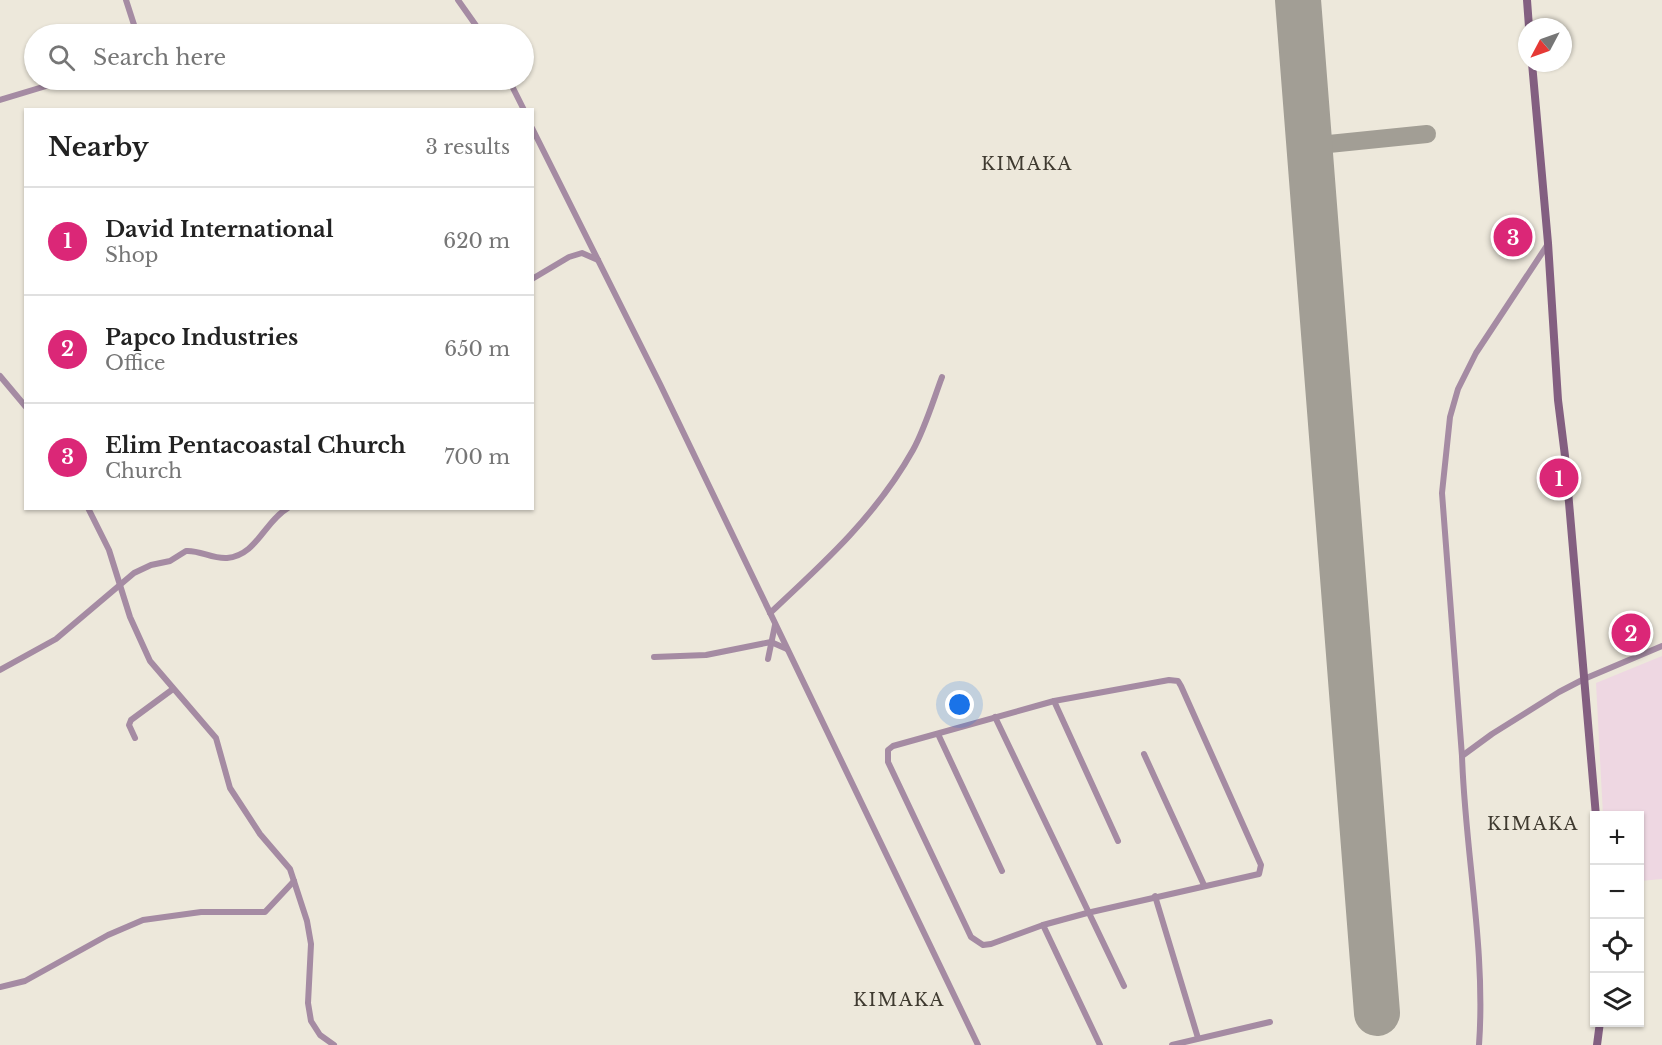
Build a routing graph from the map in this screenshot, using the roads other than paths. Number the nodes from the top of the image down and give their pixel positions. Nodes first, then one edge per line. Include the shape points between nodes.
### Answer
1 (126, 0) edge
2 (458, 0) edge
3 (1527, 0) edge
4 (1528, 18) edge
5 (134, 24) edge
6 (475, 24) edge
7 (1533, 72) edge
8 (33, 90) edge
9 (514, 90) edge
10 (0, 100) edge
11 (523, 108) edge
12 (534, 132) edge
13 (1548, 243) junction
14 (598, 260) junction
15 (534, 278) edge
16 (0, 376) edge
17 (942, 377) dead end
18 (24, 405) edge
19 (89, 510) edge
20 (285, 510) edge
21 (120, 584) junction
22 (770, 613) junction
23 (775, 624) junction
24 (771, 642) junction
25 (1662, 646) edge
26 (787, 649) junction
27 (654, 657) dead end
28 (768, 659) dead end
29 (0, 670) edge
30 (1584, 679) junction
31 (173, 689) junction
32 (1054, 701) junction
33 (995, 717) junction
34 (938, 734) junction
35 (135, 738) dead end
36 (1144, 754) dead end
37 (1462, 756) junction
38 (1596, 811) edge
39 (1118, 841) dead end
40 (1002, 871) dead end
41 (294, 881) junction
42 (1204, 885) junction
43 (1155, 896) junction
44 (1087, 913) junction
45 (1043, 925) junction
46 (1124, 986) dead end
47 (0, 987) edge
48 (1270, 1022) dead end
49 (1599, 1027) edge
50 (1198, 1038) junction
51 (334, 1045) edge
52 (978, 1045) edge
53 (1100, 1045) edge
54 (1172, 1045) edge
55 (1479, 1045) edge
56 (1597, 1045) edge

1 - 5 street
2 - 6 street
3 - 4 main road
7 - 13 main road
8 - 10 street
9 - 11 street
12 - 14 street
13 - 30 main road
13 - 37 street via 1476,353 1458,389 1450,417 1442,493
14 - 15 street via 582,253
14 - 22 street
16 - 18 street
17 - 22 street via 914,448 873,512
19 - 21 street
20 - 21 street via 254,544 238,555 214,557 186,550 170,561 134,573
21 - 29 street via 56,639
21 - 31 street via 150,661
22 - 23 street
23 - 24 street
23 - 26 street
24 - 26 street
24 - 27 street via 706,655
24 - 28 street
25 - 30 street
26 - 52 street
30 - 37 street
30 - 38 main road
31 - 35 street via 131,720 129,725
31 - 41 street via 216,738 230,788 260,834 290,869
32 - 33 street
32 - 39 street
32 - 42 street via 1178,681 1261,865 1254,877
33 - 34 street
33 - 44 street
34 - 40 street
34 - 45 street via 893,746 888,750 888,762 971,937 983,945 991,944
36 - 42 street
37 - 55 street via 1479,968
41 - 47 street via 265,912 201,912 143,920 25,981
41 - 51 street via 311,944 308,1003 312,1021 320,1035
42 - 43 street
43 - 44 street
43 - 50 street
44 - 45 street
44 - 46 street
45 - 53 street
48 - 50 street
49 - 56 main road
50 - 54 street

